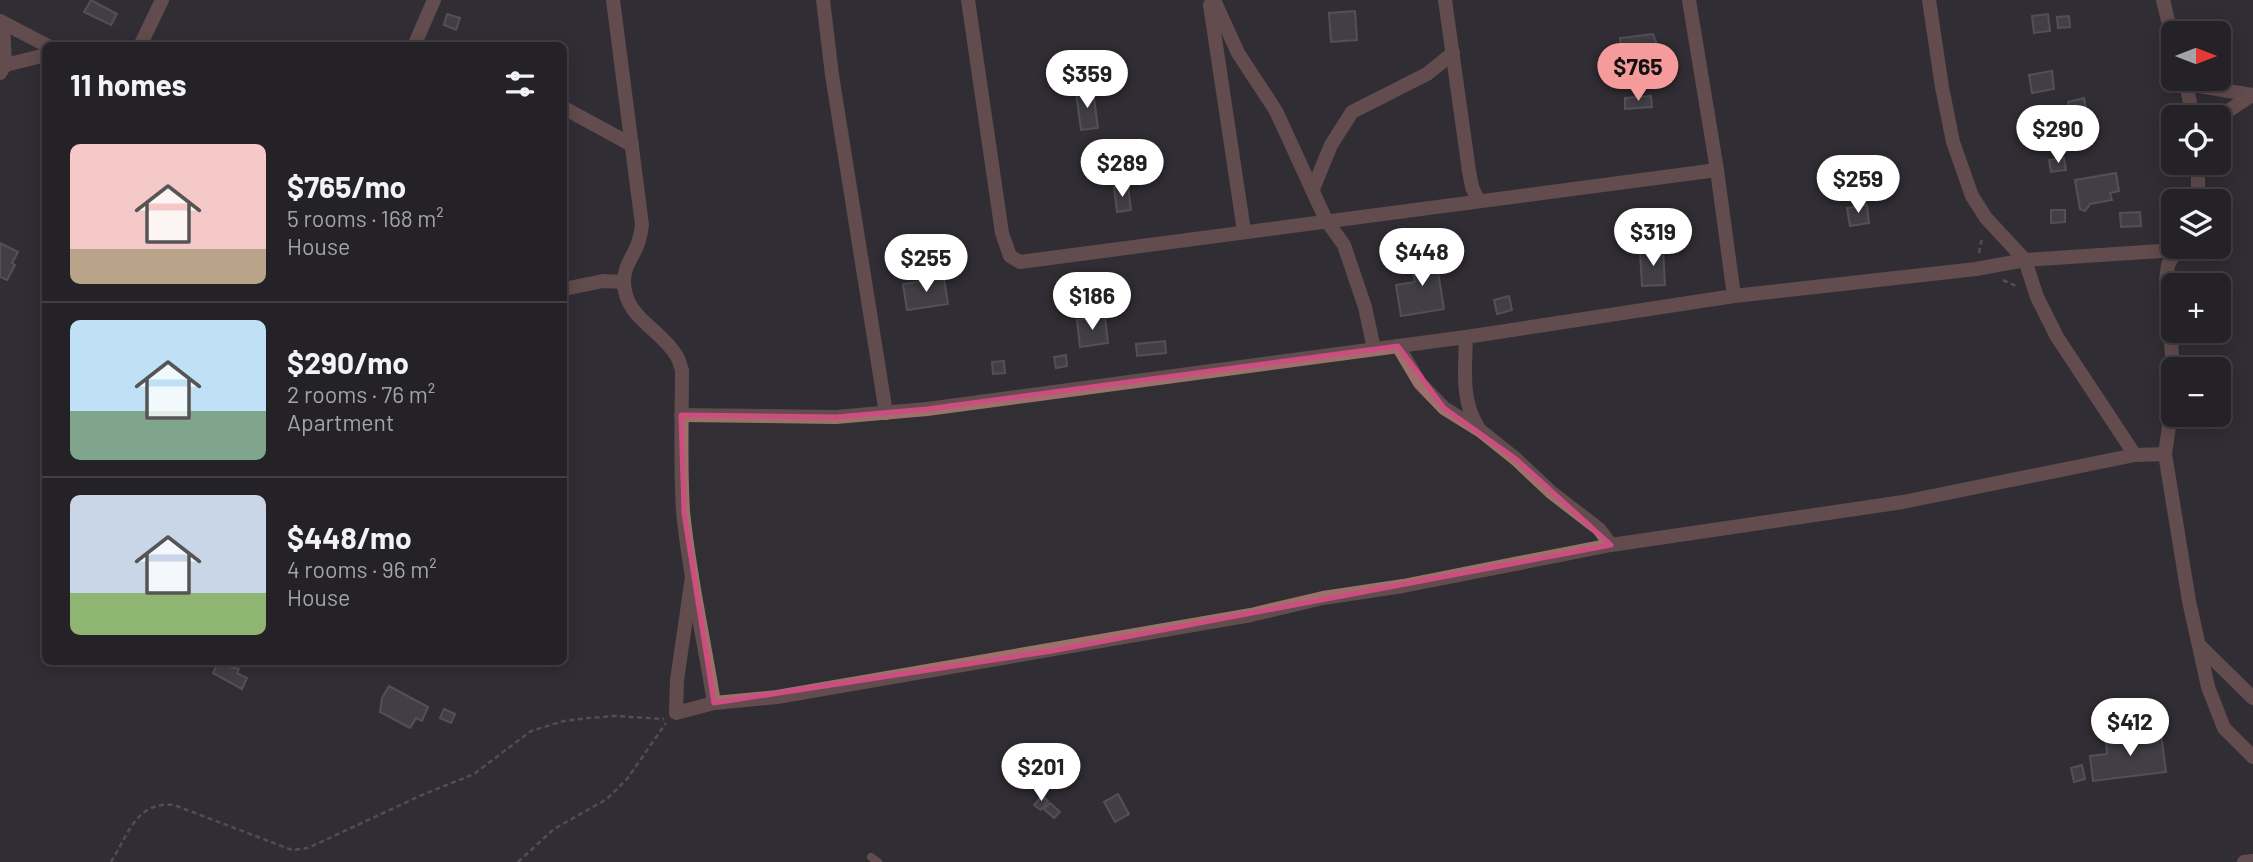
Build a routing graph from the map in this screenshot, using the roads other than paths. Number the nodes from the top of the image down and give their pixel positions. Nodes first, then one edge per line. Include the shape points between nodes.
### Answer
1 (162, 0) edge
2 (434, 0) edge
3 (614, 0) edge
4 (823, 0) edge
5 (968, 0) edge
6 (1211, 0) edge
7 (1445, 0) edge
8 (1689, 0) edge
9 (1929, 0) edge
10 (2163, 0) edge
11 (2168, 21) edge
12 (1, 22) edge
13 (142, 42) edge
14 (416, 42) edge
15 (42, 43) edge
16 (1453, 53) junction
17 (42, 56) edge
18 (3, 69) edge
19 (2231, 90) edge
20 (2253, 95) edge
21 (2231, 109) edge
22 (567, 110) edge
23 (632, 145) junction
24 (1717, 170) junction
25 (1313, 189) junction
26 (1478, 200) junction
27 (1326, 220) junction
28 (1244, 231) junction
29 (2161, 249) edge
30 (2171, 259) edge
31 (2025, 260) junction
32 (624, 282) junction
33 (567, 288) edge
34 (1734, 296) junction
35 (1466, 337) junction
36 (1398, 346) junction
37 (1374, 349) junction
38 (886, 413) junction
39 (681, 415) junction
40 (1481, 431) junction
41 (2165, 454) junction
42 (2135, 455) junction
43 (1611, 545) junction
44 (692, 577) junction
45 (2199, 645) junction
46 (2253, 698) edge
47 (714, 703) junction
48 (2253, 757) edge
49 (2253, 861) edge
50 (2244, 862) edge

1 - 13 street
2 - 14 street
3 - 23 street
4 - 38 street
5 - 28 street via 1002,233 1012,259
6 - 25 street via 1276,111
6 - 28 street
7 - 16 street
8 - 24 street
9 - 31 street via 1952,142 1972,196
10 - 11 street
12 - 15 street
12 - 18 street
16 - 25 street via 1427,74 1352,112 1331,145
16 - 26 street via 1469,171
17 - 18 street
19 - 20 street
20 - 21 street
22 - 23 street
23 - 32 street via 642,225
24 - 26 street
24 - 34 street
25 - 27 street
26 - 27 street
27 - 28 street
27 - 37 street via 1344,245
29 - 31 street
30 - 41 street via 2165,280 2173,367
31 - 34 street
31 - 42 street via 2057,337
32 - 33 street
32 - 39 street via 629,304 641,321 676,355 682,370
34 - 35 street
35 - 36 street
35 - 40 street via 1466,393 1470,414
36 - 37 street
36 - 40 street via 1420,383 1444,408
37 - 38 street
38 - 39 street via 836,417
39 - 44 street via 681,479
40 - 43 street via 1599,529
41 - 42 street
41 - 45 street
42 - 43 street via 1903,502
43 - 47 street via 1066,648
44 - 47 street
44 - 47 street via 676,713
45 - 46 street
45 - 48 street via 2216,712 2224,728
49 - 50 street

